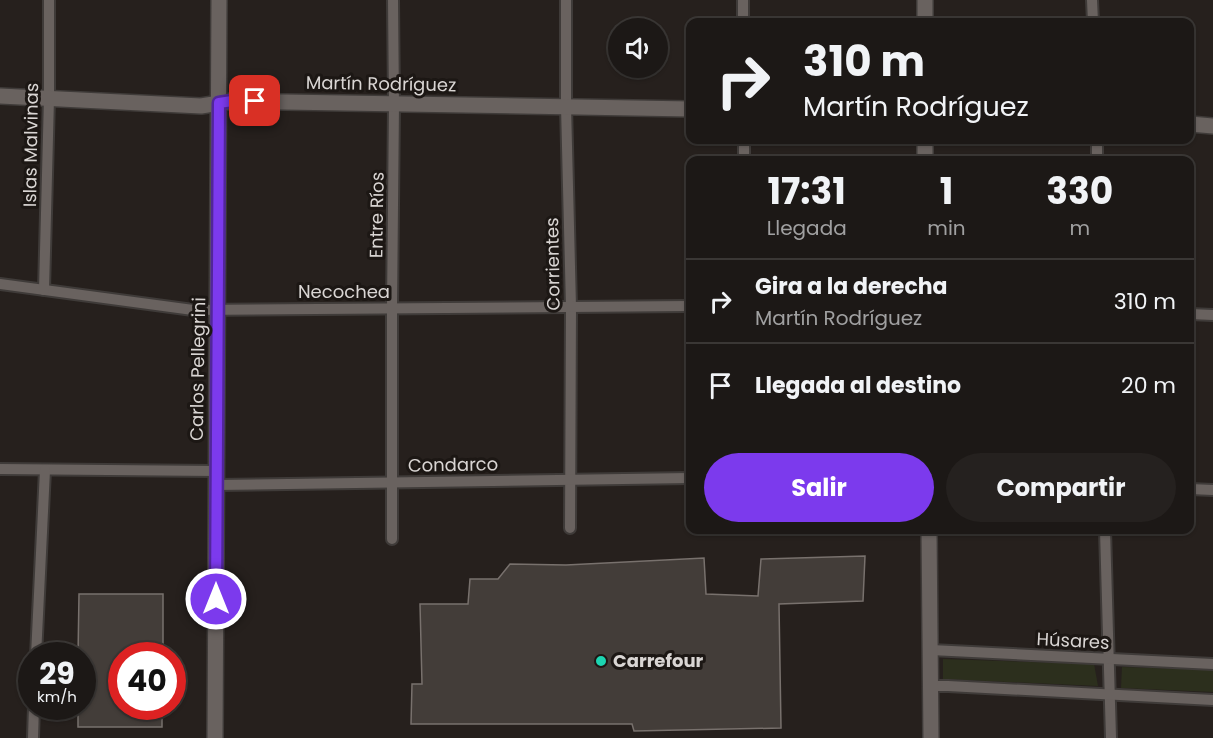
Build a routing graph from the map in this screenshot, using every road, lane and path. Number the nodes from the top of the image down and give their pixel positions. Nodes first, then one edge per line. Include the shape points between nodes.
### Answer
1 (49, 0) edge
2 (219, 0) edge
3 (393, 0) edge
4 (566, 0) edge
5 (743, 0) edge
6 (925, 0) edge
7 (1092, 0) edge
8 (743, 18) edge
9 (925, 18) edge
10 (1093, 18) edge
11 (0, 96) edge
12 (49, 98) junction
13 (219, 103) junction
14 (394, 104) junction
15 (566, 106) junction
16 (686, 109) edge
17 (1194, 124) edge
18 (1213, 126) edge
19 (0, 284) edge
20 (44, 290) junction
21 (686, 306) edge
22 (570, 307) junction
23 (392, 308) junction
24 (218, 309) junction
25 (1194, 314) edge
26 (1213, 315) edge
27 (0, 469) edge
28 (45, 470) junction
29 (216, 478) junction
30 (686, 478) edge
31 (570, 480) junction
32 (392, 483) junction
33 (1194, 489) edge
34 (1213, 490) edge
35 (570, 528) dead end
36 (929, 534) edge
37 (1105, 534) edge
38 (392, 539) dead end
39 (37, 642) edge
40 (931, 650) junction
41 (1108, 659) junction
42 (1213, 664) edge
43 (931, 686) junction
44 (1109, 695) junction
45 (1213, 699) edge
46 (34, 720) edge
47 (33, 738) edge
48 (215, 738) edge
49 (931, 738) edge
50 (1111, 738) edge

1 - 12 street, Islas Malvinas
2 - 13 street, Carlos Pellegrini
3 - 14 street, Entre Ríos
4 - 15 street, Corrientes
5 - 8 street
6 - 9 street
7 - 10 street
11 - 12 street, Martín Rodríguez
12 - 13 street, Martín Rodríguez via 201,106
12 - 20 street, Islas Malvinas
13 - 14 street, Martín Rodríguez
13 - 24 street, Carlos Pellegrini
14 - 15 street, Martín Rodríguez
14 - 23 street, Entre Ríos
15 - 16 street, Martín Rodríguez
15 - 22 street, Corrientes
17 - 18 street
19 - 20 street, Necochea
20 - 24 street, Necochea via 193,310
21 - 22 street, Necochea
22 - 23 street, Necochea
22 - 31 street, Corrientes
23 - 24 street, Necochea
23 - 32 street, Entre Ríos
24 - 29 street, Carlos Pellegrini
25 - 26 street
27 - 28 street, Condarco
28 - 29 street, Condarco
28 - 39 street
29 - 32 street, Condarco
29 - 48 street, Carlos Pellegrini
30 - 31 street, Condarco
31 - 32 street, Condarco
31 - 35 street, Corrientes
32 - 38 street, Entre Ríos
33 - 34 street
36 - 40 street
37 - 41 street
40 - 41 street, Húsares
40 - 43 street
41 - 42 street, Húsares
41 - 44 street
43 - 44 street
43 - 49 street
44 - 45 street
44 - 50 street
46 - 47 street

